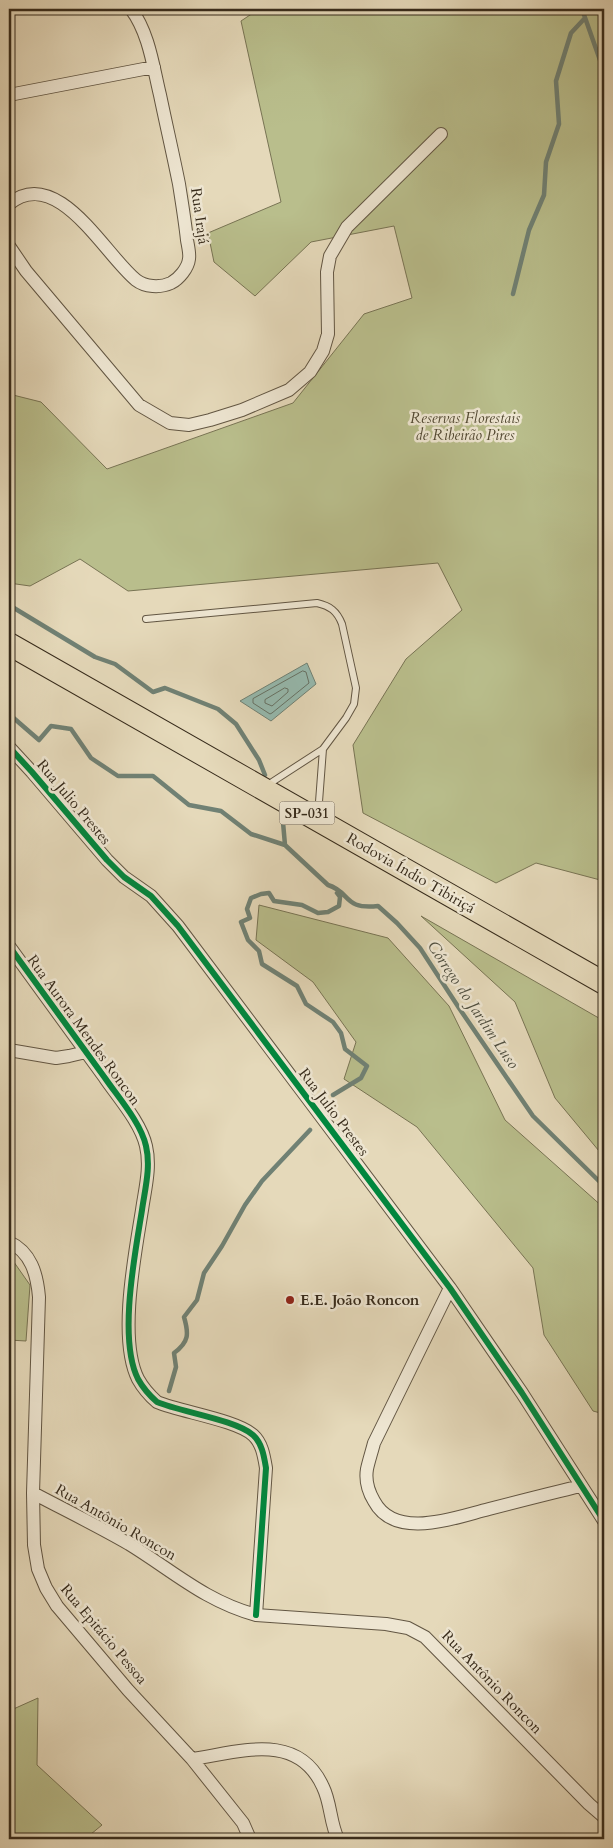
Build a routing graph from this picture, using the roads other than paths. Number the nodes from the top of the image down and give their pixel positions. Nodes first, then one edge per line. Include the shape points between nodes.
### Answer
1 (131, 9) edge
2 (154, 67) junction
3 (9, 96) edge
4 (441, 134) dead end
5 (9, 204) edge
6 (9, 246) edge
7 (146, 619) dead end
8 (9, 644) edge
9 (9, 747) edge
10 (323, 748) junction
11 (263, 788) junction
12 (317, 819) junction
13 (9, 946) edge
14 (604, 983) edge
15 (9, 1050) edge
16 (86, 1052) junction
17 (9, 1242) edge
18 (450, 1288) junction
19 (582, 1486) junction
20 (33, 1493) junction
21 (604, 1521) edge
22 (256, 1615) junction
23 (192, 1759) junction
24 (604, 1818) edge
25 (250, 1839) edge
26 (338, 1839) edge

1 - 2 street, Rua Irajá via 139,19
2 - 3 street
2 - 5 street, Rua Irajá via 185,214 190,260 174,282 151,286 136,280 72,211 50,196 32,194 16,198
4 - 6 street via 347,227 330,256 327,272 328,334 323,351 310,372 289,390 210,420 170,423 139,405 26,271
7 - 10 lane via 317,603 328,606 338,614 342,624 356,688 354,704
8 - 11 highway, Rodovia Índio Tibiriçá / SP-031
9 - 18 street, Rua Julio Prestes via 107,860 166,911
10 - 11 lane
10 - 12 lane
11 - 12 highway, Rodovia Índio Tibiriçá / SP-031
12 - 14 highway, Rodovia Índio Tibiriçá / SP-031
13 - 16 street, Rua Aurora Mendes Roncon
15 - 16 street via 56,1058
16 - 22 street, Rua Aurora Mendes Roncon via 126,1108 146,1144 146,1182 133,1267 128,1331 137,1377 156,1402 242,1428 254,1436 263,1450 266,1468
17 - 20 street, Rua Epitácio Pessoa via 18,1246 31,1262 39,1297
18 - 19 street, Rua Julio Prestes
18 - 19 street via 374,1443 367,1470 368,1490 376,1505 387,1517 404,1523 422,1524
19 - 21 street, Rua Julio Prestes
20 - 22 street, Rua Antônio Roncon via 128,1544 210,1598
20 - 23 street, Rua Epitácio Pessoa via 34,1545 38,1569 46,1588 57,1606 128,1690
22 - 24 street, Rua Antônio Roncon via 386,1624 408,1628 425,1637
23 - 25 street, Rua Epitácio Pessoa via 243,1823
23 - 26 street via 261,1749 281,1750 299,1757 314,1770 324,1788

